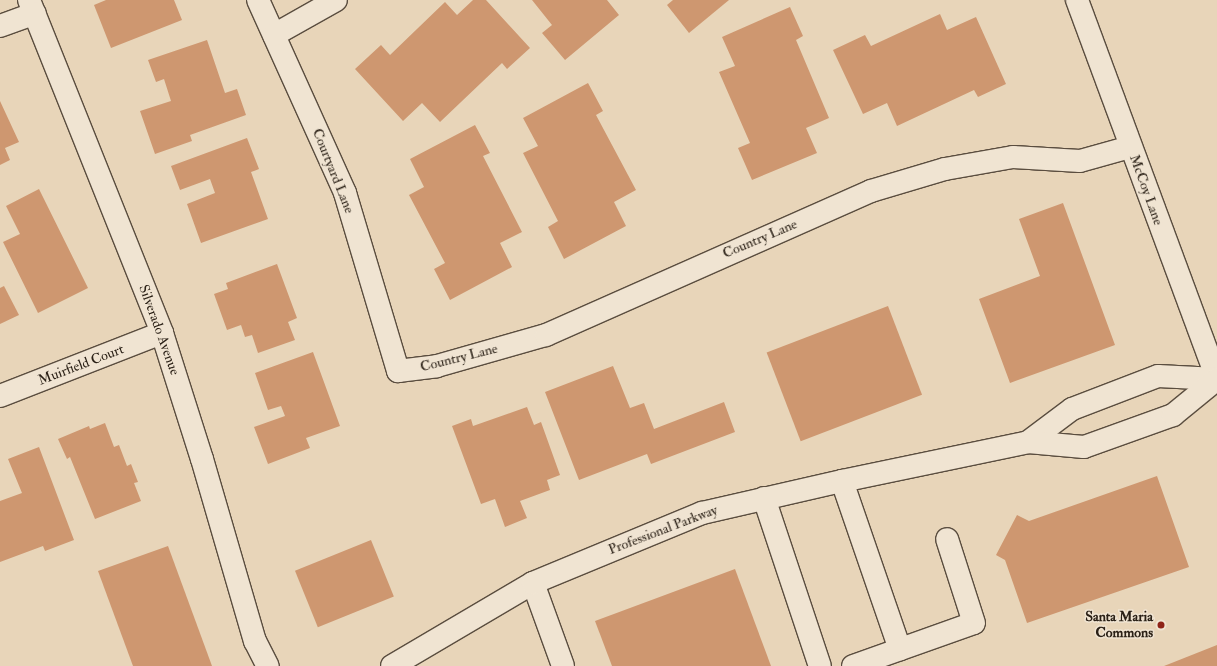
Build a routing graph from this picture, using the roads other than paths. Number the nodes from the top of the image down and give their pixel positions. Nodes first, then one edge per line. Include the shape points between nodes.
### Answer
1 (258, 0) edge
2 (336, 0) edge
3 (1077, 0) edge
4 (32, 6) edge
5 (0, 26) edge
6 (274, 35) junction
7 (1130, 147) junction
8 (162, 333) junction
9 (398, 371) joint
10 (1217, 379) edge
11 (0, 396) edge
12 (1028, 442) junction
13 (842, 481) junction
14 (764, 498) junction
15 (947, 539) dead end
16 (533, 583) junction
17 (900, 649) junction
18 (268, 666) edge
19 (392, 666) edge
20 (563, 666) edge
21 (820, 666) edge
22 (853, 666) edge

1 - 6 street, Courtyard Lane
2 - 6 street
3 - 7 street, McCoy Lane
4 - 5 street
4 - 8 street, Silverado Avenue
6 - 9 street, Courtyard Lane via 345,193
7 - 9 street, Country Lane via 1080,161 1012,157 944,169 871,191 546,335 437,366
7 - 10 street, McCoy Lane
8 - 11 street, Muirfield Court
8 - 18 street, Silverado Avenue via 255,641
10 - 12 street, Professional Parkway via 1158,376 1072,409
10 - 12 street, Professional Parkway via 1173,415 1084,447
12 - 13 street, Professional Parkway
13 - 14 street, Professional Parkway
13 - 17 street
14 - 16 street, Professional Parkway via 702,513
14 - 21 street
15 - 17 street via 974,623
16 - 19 street, Professional Parkway
16 - 20 street
17 - 22 street

